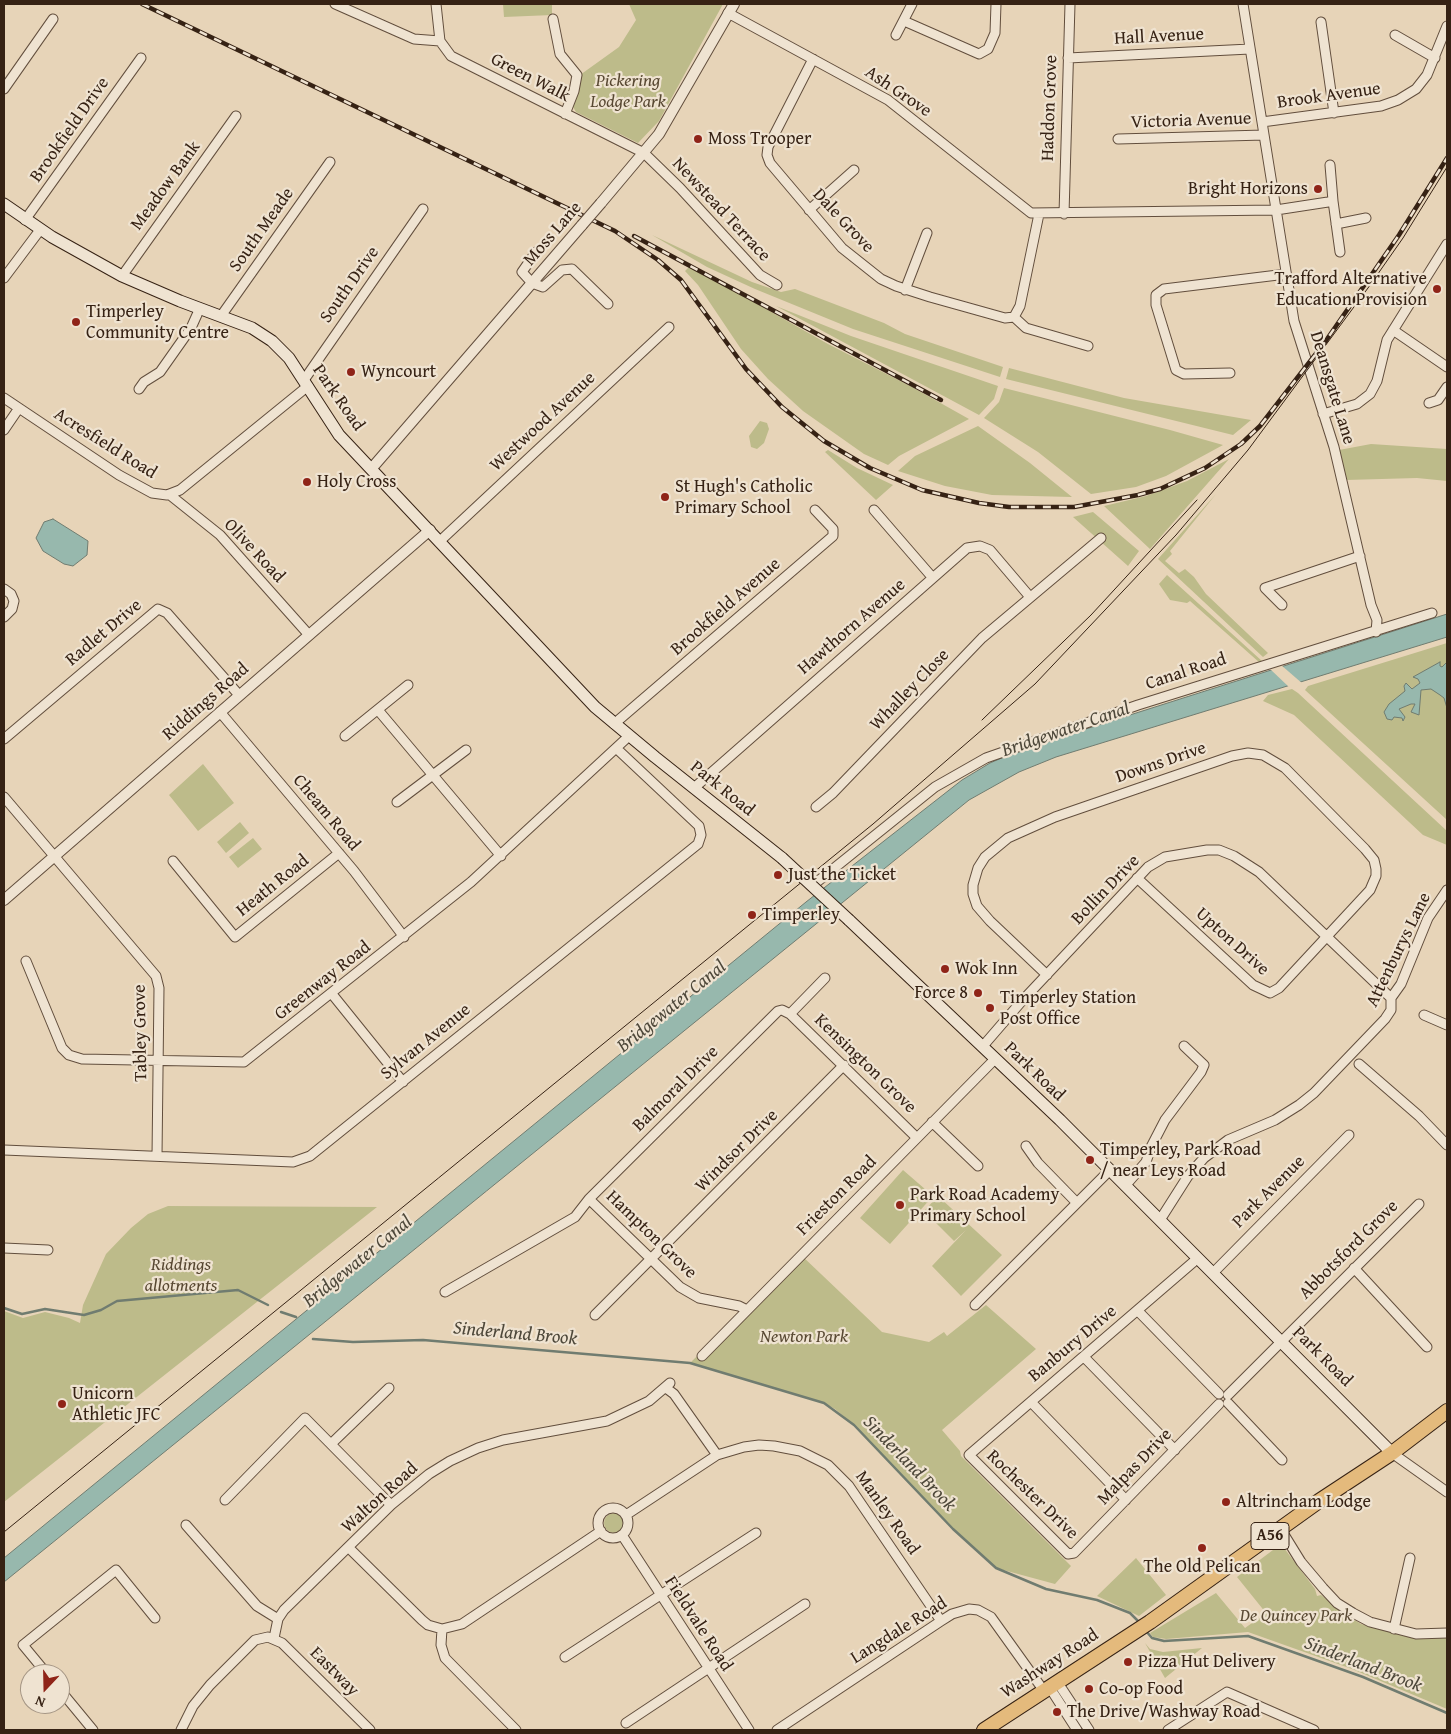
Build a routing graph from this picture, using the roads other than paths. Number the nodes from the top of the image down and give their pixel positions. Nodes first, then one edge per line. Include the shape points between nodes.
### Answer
1 (335, 4) edge
2 (436, 4) edge
3 (912, 4) edge
4 (996, 4) edge
5 (1070, 4) edge
6 (1243, 4) edge
7 (731, 8) edge
8 (53, 19) dead end
9 (553, 19) dead end
10 (904, 21) junction
11 (1322, 22) dead end
12 (1447, 26) edge
13 (896, 35) dead end
14 (1394, 35) dead end
15 (440, 41) junction
16 (1250, 49) junction
17 (141, 58) dead end
18 (1068, 58) junction
19 (1434, 58) junction
20 (813, 59) junction
21 (4, 89) edge
22 (1334, 113) junction
23 (565, 114) junction
24 (236, 116) dead end
25 (1262, 122) junction
26 (1264, 135) junction
27 (1118, 140) dead end
28 (644, 153) junction
29 (330, 162) dead end
30 (1330, 165) dead end
31 (854, 170) dead end
32 (1333, 201) junction
33 (4, 204) edge
34 (423, 210) dead end
35 (809, 210) junction
36 (1276, 210) junction
37 (1039, 214) junction
38 (1064, 214) junction
39 (1366, 218) dead end
40 (25, 220) junction
41 (1336, 224) junction
42 (40, 230) junction
43 (927, 233) dead end
44 (1447, 244) edge
45 (536, 252) dead end
46 (1340, 252) dead end
47 (1286, 274) junction
48 (122, 276) junction
49 (4, 278) edge
50 (532, 283) junction
51 (777, 285) dead end
52 (905, 290) junction
53 (608, 304) dead end
54 (200, 308) junction
55 (221, 316) junction
56 (1014, 317) junction
57 (669, 327) dead end
58 (1393, 330) junction
59 (1088, 346) dead end
60 (1447, 367) edge
61 (1230, 373) dead end
62 (306, 383) junction
63 (138, 386) dead end
64 (1447, 387) edge
65 (4, 398) edge
66 (1429, 403) dead end
67 (19, 408) junction
68 (1323, 414) junction
69 (4, 430) edge
70 (372, 468) junction
71 (170, 495) junction
72 (815, 510) dead end
73 (874, 510) dead end
74 (430, 530) junction
75 (1101, 538) dead end
76 (440, 541) junction
77 (1360, 556) junction
78 (932, 577) junction
79 (4, 589) edge
80 (1030, 597) junction
81 (1282, 604) dead end
82 (1432, 613) dead end
83 (4, 617) edge
84 (1376, 632) junction
85 (308, 634) junction
86 (409, 685) dead end
87 (239, 695) junction
88 (378, 710) junction
89 (220, 712) junction
90 (614, 724) junction
91 (344, 735) dead end
92 (629, 736) junction
93 (4, 740) edge
94 (616, 748) junction
95 (467, 750) dead end
96 (432, 776) junction
97 (694, 788) junction
98 (4, 797) edge
99 (396, 801) dead end
100 (816, 808) dead end
101 (339, 853) junction
102 (55, 856) junction
103 (501, 856) junction
104 (172, 861) dead end
105 (1137, 878) junction
106 (812, 886) junction
107 (1447, 890) edge
108 (4, 900) edge
109 (404, 937) junction
110 (1327, 937) junction
111 (26, 961) dead end
112 (1047, 975) junction
113 (825, 978) dead end
114 (332, 994) junction
115 (1391, 998) junction
116 (790, 1014) junction
117 (1424, 1015) dead end
118 (1447, 1025) edge
119 (982, 1046) junction
120 (1184, 1046) dead end
121 (995, 1059) junction
122 (158, 1061) junction
123 (1359, 1064) dead end
124 (844, 1066) junction
125 (403, 1082) junction
126 (932, 1122) junction
127 (1349, 1135) dead end
128 (917, 1138) junction
129 (1447, 1145) edge
130 (1026, 1146) dead end
131 (4, 1150) edge
132 (157, 1156) junction
133 (978, 1166) dead end
134 (1110, 1170) junction
135 (1125, 1186) junction
136 (589, 1199) junction
137 (1077, 1203) junction
138 (1419, 1204) dead end
139 (1160, 1220) junction
140 (4, 1248) edge
141 (48, 1250) dead end
142 (1198, 1258) junction
143 (652, 1259) junction
144 (1354, 1268) junction
145 (1213, 1272) junction
146 (446, 1292) dead end
147 (975, 1306) dead end
148 (747, 1310) junction
149 (1138, 1311) junction
150 (595, 1315) dead end
151 (1282, 1341) junction
152 (1427, 1347) dead end
153 (702, 1356) dead end
154 (1084, 1357) junction
155 (388, 1388) dead end
156 (1224, 1399) junction
157 (1031, 1402) junction
158 (1447, 1411) edge
159 (332, 1444) junction
160 (1175, 1450) junction
161 (1392, 1454) junction
162 (717, 1455) junction
163 (969, 1455) joint
164 (1282, 1460) dead end
165 (1447, 1492) edge
166 (225, 1500) dead end
167 (1126, 1500) junction
168 (391, 1505) junction
169 (626, 1515) junction
170 (186, 1525) dead end
171 (1280, 1528) junction
172 (601, 1531) junction
173 (756, 1533) dead end
174 (622, 1535) junction
175 (349, 1548) junction
176 (1074, 1553) joint
177 (1410, 1558) dead end
178 (660, 1596) junction
179 (806, 1604) dead end
180 (155, 1618) dead end
181 (278, 1619) junction
182 (941, 1620) junction
183 (442, 1629) junction
184 (1394, 1629) junction
185 (1447, 1633) edge
186 (274, 1638) junction
187 (565, 1657) dead end
188 (39, 1664) edge
189 (708, 1669) junction
190 (1046, 1690) junction
191 (70, 1702) edge
192 (1059, 1705) junction
193 (626, 1724) dead end
194 (93, 1730) edge
195 (181, 1730) edge
196 (370, 1730) edge
197 (516, 1730) edge
198 (749, 1730) edge
199 (776, 1730) edge
200 (984, 1730) edge
201 (1077, 1730) edge
202 (1089, 1730) edge
203 (1168, 1730) edge
204 (1314, 1730) edge

1 - 15 street via 414,39
2 - 15 street
3 - 10 street
4 - 10 street via 995,33 988,50 979,54
5 - 18 street, Haddon Grove
6 - 16 street, Deansgate Lane
7 - 20 street, Ash Grove
7 - 28 street, Moss Lane via 669,118
8 - 21 street
9 - 23 street via 560,54 576,75
10 - 13 street
11 - 22 street
12 - 19 street, Brook Avenue
14 - 19 street
15 - 23 street, Green Walk via 451,56
16 - 18 street, Hall Avenue
16 - 25 street, Deansgate Lane
17 - 40 street, Brookfield Drive
18 - 38 street, Haddon Grove
19 - 22 street, Brook Avenue via 1420,85 1398,100
20 - 35 street, Dale Grove via 767,152 770,163
20 - 37 street, Ash Grove via 888,100 1028,212
22 - 25 street, Brook Avenue
23 - 28 street, Green Walk
24 - 48 street, Meadow Bank
25 - 26 street, Deansgate Lane
26 - 27 street, Victoria Avenue
26 - 36 street, Deansgate Lane
28 - 50 street, Moss Lane, bridge
28 - 51 street, Newstead Terrace via 760,275
29 - 55 street, South Meade
30 - 32 street
31 - 35 street
32 - 36 street
32 - 41 street
33 - 40 main road, Park Road
34 - 62 street, South Drive
35 - 52 street, Dale Grove via 850,256 881,279
36 - 38 street
36 - 47 street, Deansgate Lane
37 - 38 street
37 - 56 street via 1020,306
39 - 41 street
40 - 42 main road, Park Road
41 - 46 street
42 - 48 main road, Park Road
42 - 49 street
43 - 52 street
44 - 58 street
45 - 50 street via 522,272
47 - 61 street via 1164,289 1156,296 1176,370 1184,374
47 - 68 street, Deansgate Lane via 1297,335
48 - 54 main road, Park Road
50 - 53 street via 543,287 562,270 572,269
50 - 70 street, Moss Lane
52 - 56 street, Dale Grove via 1005,318
54 - 55 main road, Park Road
54 - 63 street via 186,336 160,372
55 - 62 main road, Park Road via 252,328 272,341 289,358
56 - 59 street via 1026,328
57 - 76 street, Westwood Avenue
58 - 60 street
58 - 68 street via 1370,394 1357,404
62 - 70 main road, Park Road via 339,435
62 - 71 street, Acresfield Road
64 - 66 street via 1438,400
65 - 67 street, Acresfield Road
67 - 69 street
67 - 71 street, Acresfield Road via 136,485 156,494
68 - 77 street, Deansgate Lane
70 - 74 main road, Park Road
71 - 85 street, Olive Road via 220,535
72 - 90 street, Brookfield Avenue via 833,529 833,536
73 - 78 street
74 - 76 main road, Park Road
74 - 85 street, Riddings Road
75 - 80 street, Whalley Close
76 - 90 main road, Park Road
77 - 81 street via 1265,588
77 - 84 street, Deansgate Lane via 1377,620
78 - 80 street, Hawthorn Avenue via 964,549 980,546 990,550
78 - 97 street, Hawthorn Avenue
79 - 83 street via 11,594 14,604
80 - 100 street, Whalley Close via 982,638
82 - 84 street, Canal Road
84 - 106 street, Canal Road via 1138,705 986,758 935,787
85 - 87 street, Riddings Road
86 - 88 street
87 - 89 street, Riddings Road
87 - 93 street, Radlet Drive via 167,612 158,609
88 - 91 street
88 - 96 street
89 - 101 street, Cheam Road
89 - 102 street, Riddings Road
90 - 92 main road, Park Road
92 - 94 street, Greenway Road
92 - 97 main road, Park Road
94 - 103 street, Greenway Road
94 - 125 street, Sylvan Avenue via 699,826 699,843
95 - 96 street
96 - 99 street
96 - 103 street
97 - 106 main road, Park Road, bridge
98 - 102 street, Tabley Grove
101 - 104 street, Heath Road via 236,937
101 - 109 street, Cheam Road
102 - 108 street, Riddings Road
102 - 122 street, Tabley Grove via 154,972 159,988
103 - 109 street, Greenway Road
105 - 110 street, Bollin Drive via 1165,857 1219,850 1258,872
105 - 110 street, Upton Drive via 1253,986 1264,992 1270,993 1279,988
105 - 112 street, Bollin Drive
106 - 119 main road, Park Road, bridge
107 - 115 street, Attenburys Lane via 1428,918 1401,984
109 - 114 street, Greenway Road
110 - 112 street, Downs Drive via 1374,884 1374,860 1285,768 1270,758 1248,754 1232,756 1055,817 1008,838 985,857 973,885 978,906
110 - 115 street, Bollin Drive
111 - 122 street, Greenway Road via 65,1052 82,1059
112 - 119 street, Bollin Drive
113 - 116 street
114 - 122 street, Greenway Road via 244,1062
114 - 125 street
115 - 139 street, Attenburys Lane via 1391,1010 1385,1019 1314,1093 1275,1120 1217,1147 1188,1176
116 - 124 street, Kensington Grove
116 - 136 street, Balmoral Drive via 782,1010 774,1013
117 - 118 street
119 - 121 main road, Park Road
120 - 135 street via 1204,1065 1165,1120 1146,1162
121 - 126 street, Frieston Road
121 - 134 main road, Park Road
122 - 132 street, Tabley Grove
123 - 129 street
124 - 128 street, Kensington Grove
124 - 143 street, Windsor Drive
125 - 132 street, Sylvan Avenue via 298,1162
126 - 128 street, Frieston Road
126 - 133 street
127 - 145 street, Park Avenue
128 - 148 street, Frieston Road
130 - 137 street
131 - 132 street, Sylvan Avenue
134 - 135 main road, Park Road
134 - 137 street
135 - 139 main road, Park Road
136 - 143 street, Hampton Grove
136 - 146 street, Balmoral Drive via 575,1217 563,1225
137 - 147 street
138 - 144 street, Abbotsford Grove
139 - 142 main road, Park Road
140 - 141 street
142 - 145 main road, Park Road
142 - 149 street, Banbury Drive
143 - 148 street, Hampton Grove via 692,1296
143 - 150 street, Windsor Drive
144 - 151 street, Abbotsford Grove
144 - 152 street
145 - 151 main road, Park Road
148 - 153 street, Frieston Road
149 - 154 street, Banbury Drive
149 - 156 street
151 - 156 street, Malpas Drive
151 - 161 main road, Park Road
154 - 157 street, Banbury Drive
154 - 160 street
155 - 159 street
156 - 160 street, Malpas Drive
156 - 164 street
157 - 163 street, Banbury Drive
157 - 167 street
158 - 161 highway, A56
159 - 166 street via 305,1418
159 - 168 street
160 - 167 street, Malpas Drive
161 - 165 street
161 - 171 highway, A56
162 - 168 street, Walton Road via 668,1385 649,1401 607,1421 531,1434 478,1448 429,1474
162 - 169 street, Manley Road
162 - 182 street, Manley Road via 744,1447 774,1446 800,1452 828,1466 849,1486
163 - 176 street, Rochester Drive via 1062,1550
167 - 176 street, Malpas Drive
168 - 175 street, Walton Road
169 - 172 street via 618,1509 608,1509 600,1516
169 - 174 street via 628,1528
170 - 181 street via 257,1606
171 - 184 street via 1301,1562 1337,1603 1370,1622
171 - 190 highway, Washway Road / A56 via 1150,1622
172 - 174 street via 608,1537
172 - 183 street via 462,1624
173 - 178 street
174 - 178 street, Fieldvale Road
175 - 181 street, Walton Road
175 - 183 street via 422,1620
177 - 184 street
178 - 187 street
178 - 189 street, Fieldvale Road
179 - 189 street
180 - 188 street via 116,1570 23,1645
181 - 186 street
182 - 190 street, Langdale Road via 960,1610 985,1613 995,1621
182 - 199 street, Langdale Road
183 - 197 street via 441,1645 445,1658
184 - 185 street via 1416,1634
186 - 195 street via 255,1640 216,1678 198,1699
186 - 196 street, Eastway
189 - 193 street
189 - 198 street, Fieldvale Road
190 - 192 street
190 - 192 street via 1044,1699
190 - 200 highway, Washway Road / A56
190 - 202 street
191 - 194 street
192 - 201 street
203 - 204 street via 1227,1692

